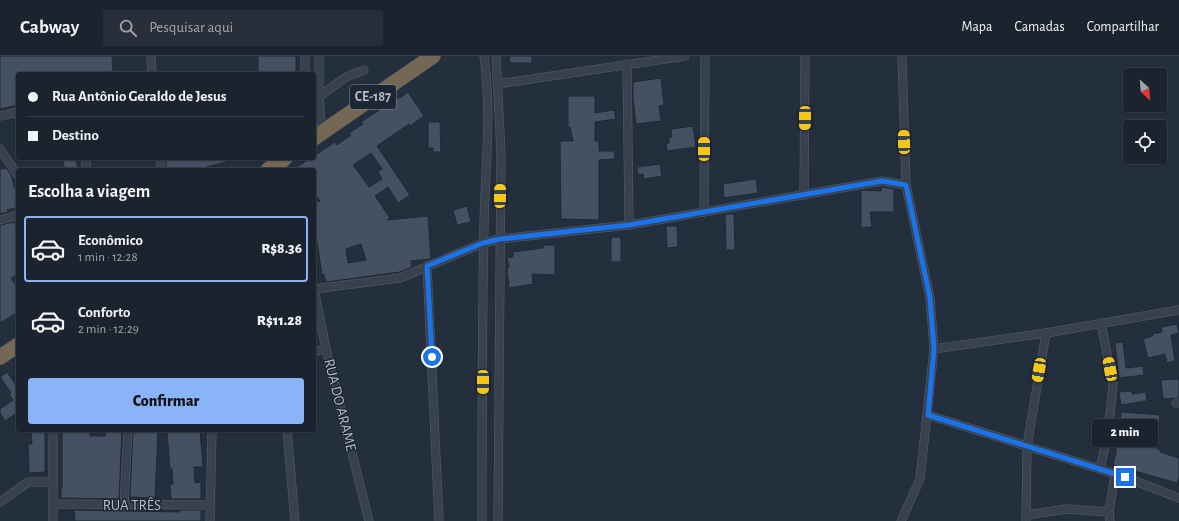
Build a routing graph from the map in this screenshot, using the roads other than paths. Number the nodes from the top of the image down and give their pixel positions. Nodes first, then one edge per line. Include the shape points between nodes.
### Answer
1 (151, 56) edge
2 (306, 56) edge
3 (319, 56) edge
4 (433, 56) edge
5 (484, 56) edge
6 (496, 56) edge
7 (685, 56) edge
8 (705, 56) edge
9 (805, 56) edge
10 (902, 56) edge
11 (627, 64) junction
12 (364, 70) dead end
13 (152, 72) edge
14 (305, 72) edge
15 (498, 84) junction
16 (316, 98) edge
17 (16, 112) edge
18 (0, 116) edge
19 (318, 135) edge
20 (0, 148) edge
21 (282, 160) edge
22 (271, 168) edge
23 (16, 173) edge
24 (906, 185) junction
25 (804, 195) junction
26 (704, 212) junction
27 (16, 216) edge
28 (0, 220) edge
29 (629, 225) junction
30 (500, 239) junction
31 (483, 243) junction
32 (427, 266) junction
33 (316, 289) edge
34 (316, 299) edge
35 (1179, 310) edge
36 (1101, 323) junction
37 (1046, 333) junction
38 (16, 346) edge
39 (326, 349) junction
40 (934, 349) junction
41 (316, 351) edge
42 (0, 357) edge
43 (928, 415) junction
44 (53, 432) edge
45 (128, 432) edge
46 (212, 432) edge
47 (287, 432) edge
48 (1026, 446) junction
49 (1100, 469) junction
50 (1115, 474) junction
51 (54, 482) junction
52 (1179, 498) edge
53 (0, 502) edge
54 (54, 504) junction
55 (124, 505) junction
56 (211, 505) junction
57 (1109, 512) junction
58 (1026, 518) edge
59 (53, 521) edge
60 (210, 521) edge
61 (295, 521) edge
62 (369, 521) edge
63 (439, 521) edge
64 (482, 521) edge
65 (498, 521) edge
66 (901, 521) edge
67 (1110, 521) edge

1 - 13 street
2 - 14 street
3 - 16 street
4 - 19 highway, CE-187
5 - 31 street via 488,124
6 - 15 street
7 - 11 street
8 - 26 street
9 - 25 street
10 - 24 street
11 - 15 street
11 - 29 street
12 - 16 street via 346,77
15 - 30 street via 501,153
16 - 19 street
17 - 18 street
20 - 23 street
21 - 22 highway
24 - 25 street via 882,181
24 - 40 street via 930,298
25 - 26 street
26 - 29 street
27 - 28 street
29 - 30 street
30 - 31 street
30 - 65 street
31 - 32 street
31 - 64 street
32 - 33 street via 400,278
32 - 63 street
34 - 39 street, RUA DO ARAME
35 - 36 street
36 - 37 street
36 - 49 street via 1113,385 1108,434
37 - 40 street
37 - 48 street
38 - 42 highway
39 - 41 street
39 - 62 street, RUA DO ARAME
40 - 43 street
43 - 48 street
43 - 66 street via 920,479
44 - 51 street
45 - 55 street
46 - 56 street
47 - 61 street
48 - 49 street
48 - 58 street
49 - 50 street
50 - 52 street
50 - 57 street
51 - 53 street via 28,482
51 - 54 street
54 - 55 street, RUA TRÊS
54 - 59 street
55 - 56 street, RUA TRÊS
56 - 60 street
57 - 58 street via 1067,509
57 - 67 street

